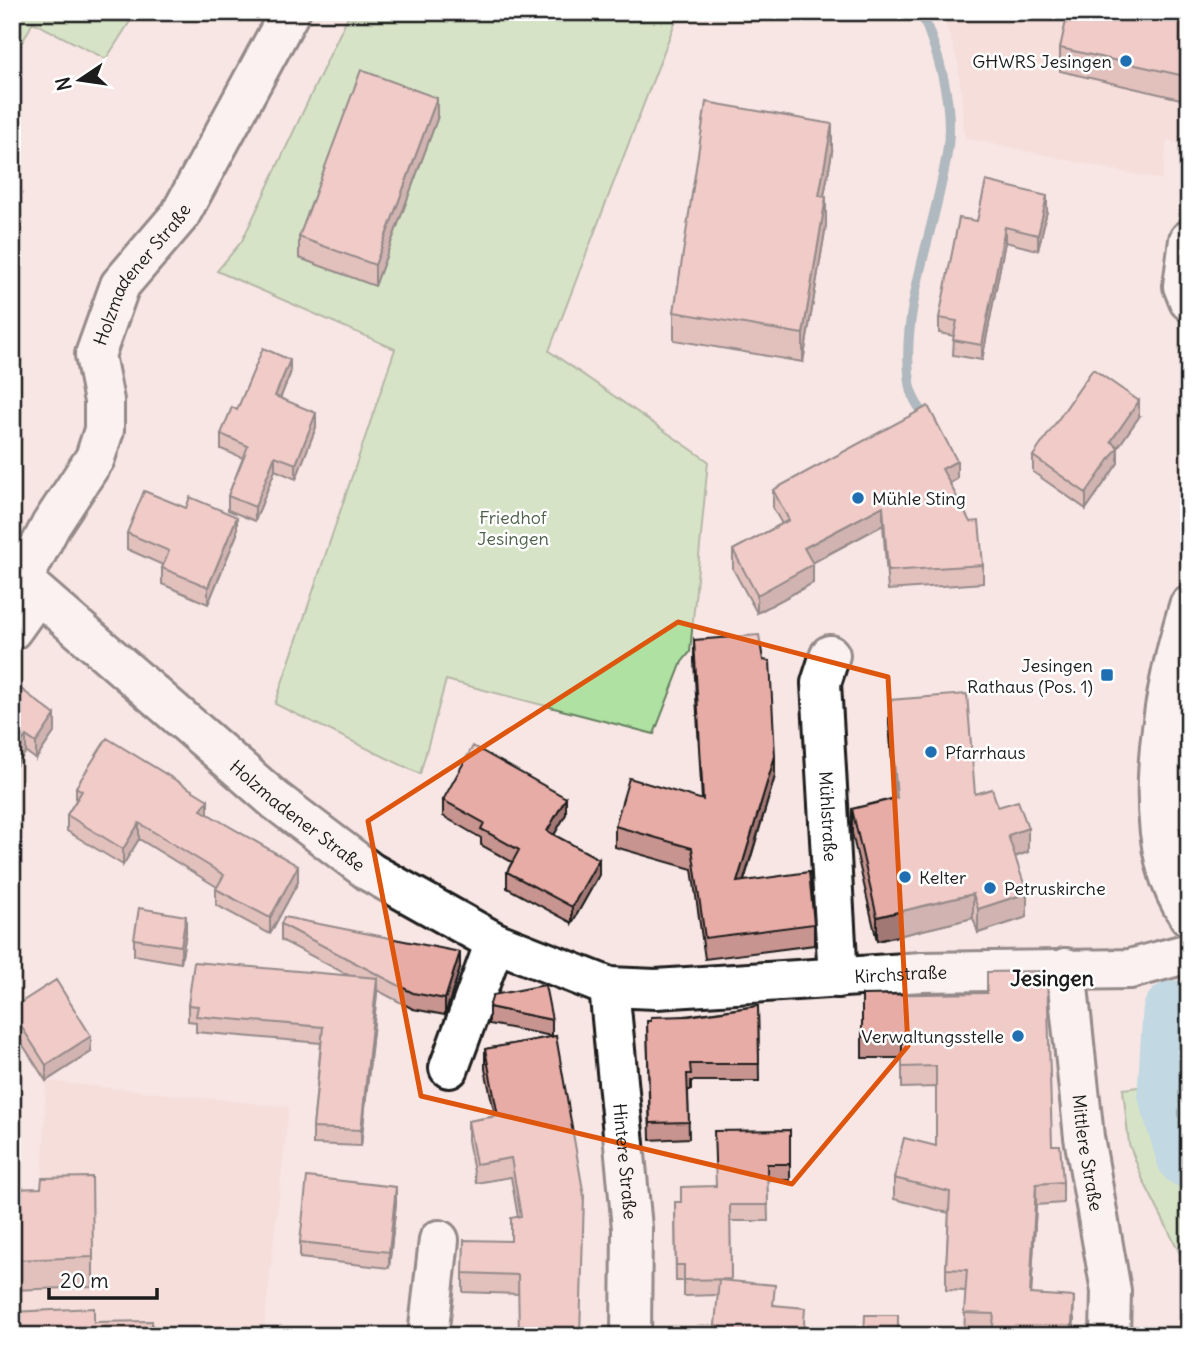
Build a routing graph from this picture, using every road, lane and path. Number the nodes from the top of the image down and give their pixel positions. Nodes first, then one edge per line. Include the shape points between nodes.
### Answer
1 (290, 12) edge
2 (1189, 240) edge
3 (1189, 301) edge
4 (24, 582) edge
5 (1189, 607) edge
6 (12, 630) edge
7 (830, 655) dead end
8 (1179, 690) edge
9 (1189, 811) edge
10 (1189, 916) edge
11 (495, 942) junction
12 (1189, 953) edge
13 (1066, 968) junction
14 (838, 978) junction
15 (609, 987) junction
16 (449, 1068) dead end
17 (439, 1240) dead end
18 (428, 1336) edge
19 (631, 1336) edge
20 (1110, 1336) edge

1 - 4 street, Holzmadener Straße via 180,215 120,285 95,355 104,401 104,430 95,458 51,525
2 - 3 street via 1183,286
4 - 6 street
4 - 11 street, Holzmadener Straße via 275,800 370,872
5 - 8 street via 1175,652
7 - 14 street, Mühlstraße via 821,683
8 - 9 street
8 - 10 street via 1156,769 1164,859
11 - 15 street, Holzmadener Straße
11 - 16 street
12 - 13 street, Kirchstraße via 1130,969
13 - 14 street, Kirchstraße
13 - 20 street, Mittlere Straße via 1084,1137 1111,1291
14 - 15 street, Kirchstraße via 715,987
15 - 19 street, Hintere Straße via 632,1228
17 - 18 street

